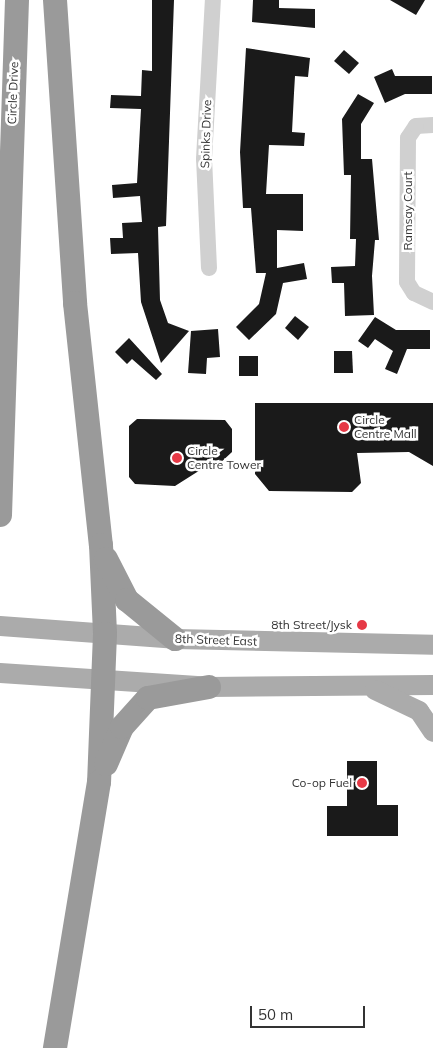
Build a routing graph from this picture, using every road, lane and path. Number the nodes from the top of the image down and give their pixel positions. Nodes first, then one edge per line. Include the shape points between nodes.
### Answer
1 (17, 0) edge
2 (55, 0) edge
3 (213, 0) edge
4 (433, 125) edge
5 (210, 268) dead end
6 (433, 302) edge
7 (0, 515) edge
8 (101, 545) junction
9 (0, 626) edge
10 (105, 634) junction
11 (175, 639) junction
12 (433, 645) edge
13 (0, 673) edge
14 (103, 682) junction
15 (433, 685) edge
16 (366, 686) junction
17 (209, 687) junction
18 (433, 732) edge
19 (99, 782) junction
20 (55, 1048) edge

1 - 7 highway, Circle Drive
2 - 8 highway via 75,304
3 - 5 street, Spinks Drive via 204,159
4 - 6 street, Ramsay Court via 416,126 408,138 407,282 414,294
8 - 10 highway
8 - 11 highway via 127,600
9 - 10 main road, 8th Street East
10 - 11 main road, 8th Street East
10 - 14 highway
11 - 12 main road, 8th Street East
13 - 14 main road
14 - 17 main road
14 - 19 highway
15 - 16 main road
16 - 17 main road
16 - 18 main road via 419,711
17 - 19 highway via 148,698 135,710 115,740
19 - 20 highway

